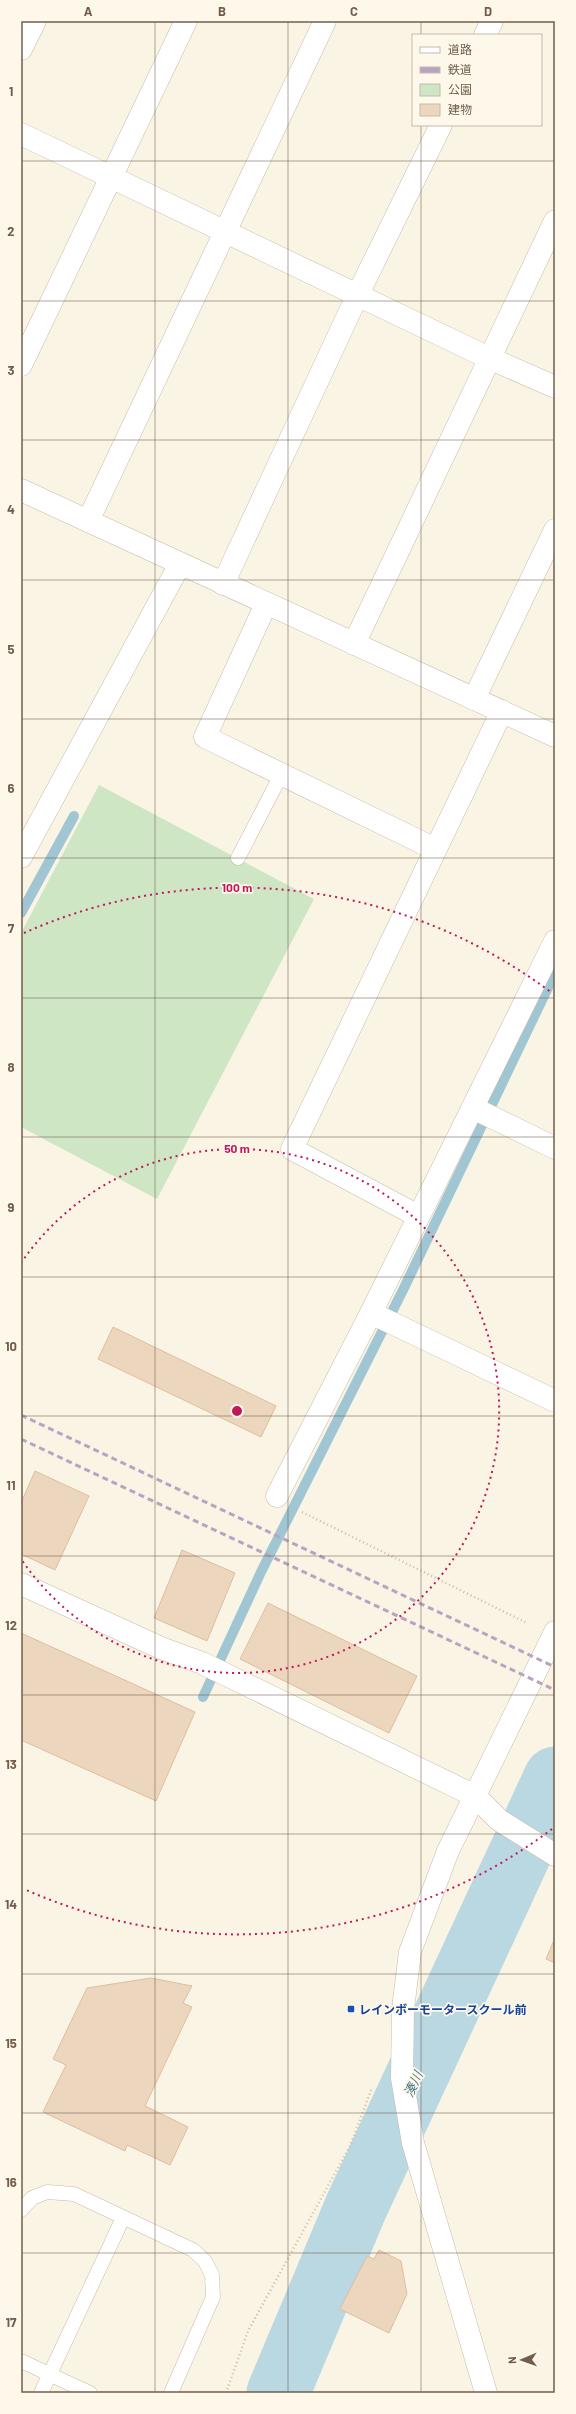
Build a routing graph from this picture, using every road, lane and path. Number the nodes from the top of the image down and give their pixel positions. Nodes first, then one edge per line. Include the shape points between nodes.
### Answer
1 (35, 21) edge
2 (186, 21) edge
3 (325, 21) edge
4 (492, 21) edge
5 (486, 34) edge
6 (21, 49) edge
7 (441, 126) edge
8 (21, 134) edge
9 (113, 176) junction
10 (555, 221) edge
11 (226, 231) junction
12 (358, 294) junction
13 (489, 358) junction
14 (21, 365) edge
15 (555, 387) edge
16 (21, 490) edge
17 (88, 521) junction
18 (555, 530) edge
19 (180, 564) junction
20 (223, 584) junction
21 (266, 604) junction
22 (354, 644) junction
23 (474, 699) junction
24 (502, 711) junction
25 (555, 736) edge
26 (280, 775) junction
27 (29, 825) edge
28 (435, 849) junction
29 (21, 856) edge
30 (238, 858) dead end
31 (555, 941) edge
32 (473, 1108) junction
33 (555, 1148) edge
34 (418, 1216) junction
35 (371, 1313) junction
36 (555, 1401) edge
37 (277, 1496) joint
38 (21, 1584) edge
39 (554, 1634) edge
40 (475, 1796) junction
41 (552, 1853) edge
42 (350, 2146) dead end
43 (21, 2210) edge
44 (123, 2218) junction
45 (21, 2362) edge
46 (50, 2374) junction
47 (41, 2393) edge
48 (90, 2393) edge
49 (171, 2393) edge
50 (226, 2393) edge
51 (486, 2393) edge

1 - 6 street
2 - 9 street
3 - 11 street
4 - 5 street
7 - 12 street
8 - 9 street
9 - 11 street
9 - 14 street
10 - 13 street
11 - 12 street
11 - 17 street
12 - 13 street
12 - 20 street
13 - 15 street
13 - 22 street
16 - 17 street
17 - 19 street
18 - 23 street
19 - 20 street
19 - 27 street
20 - 21 street
21 - 22 street
21 - 26 street via 206,737
22 - 23 street
23 - 24 street
24 - 25 street
24 - 28 street
26 - 28 street
26 - 30 lane
27 - 29 street
28 - 34 street via 292,1149
31 - 32 street
32 - 33 street
32 - 34 street
34 - 35 street
35 - 36 street
35 - 37 street
37 - 39 path via 293,1508
38 - 40 street via 161,1648 202,1663
39 - 40 street
40 - 41 street via 499,1820
40 - 51 street via 448,1851 410,1952 402,2009 402,2078 413,2143
42 - 50 path via 248,2332
43 - 44 lane via 32,2198 47,2192 74,2194
44 - 46 lane
44 - 49 lane via 193,2250 205,2261 212,2274 214,2297
45 - 46 lane
46 - 47 lane
46 - 48 lane

